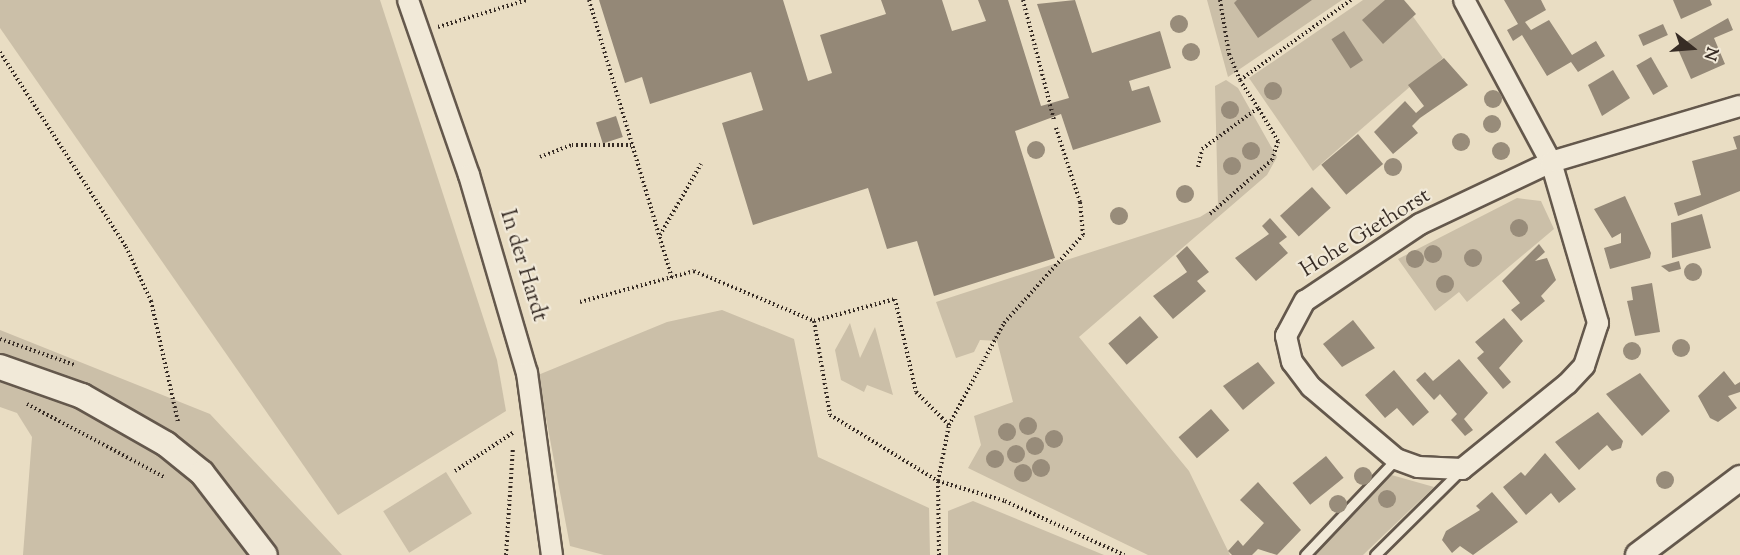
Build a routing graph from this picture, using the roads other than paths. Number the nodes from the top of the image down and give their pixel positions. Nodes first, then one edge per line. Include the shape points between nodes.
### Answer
1 (408, 0) edge
2 (1464, 0) edge
3 (1740, 106) edge
4 (1551, 162) junction
5 (0, 368) edge
6 (1396, 459) junction
7 (1462, 469) junction
8 (1740, 478) edge
9 (265, 555) edge
10 (552, 555) edge
11 (1305, 555) edge
12 (1375, 555) edge
13 (1638, 555) edge

1 - 10 street, In der Hardt via 469,175 527,373
2 - 4 street
3 - 4 street, Hohe Giethorst
4 - 6 street, Hohe Giethorst via 1419,225 1335,277 1305,301 1294,319 1286,336 1292,362 1357,430
4 - 7 street via 1595,300 1594,346 1567,384
5 - 9 street via 82,396 166,444 202,473
6 - 7 street, Hohe Giethorst via 1418,466
6 - 11 lane
7 - 12 lane via 1448,489
8 - 13 street

